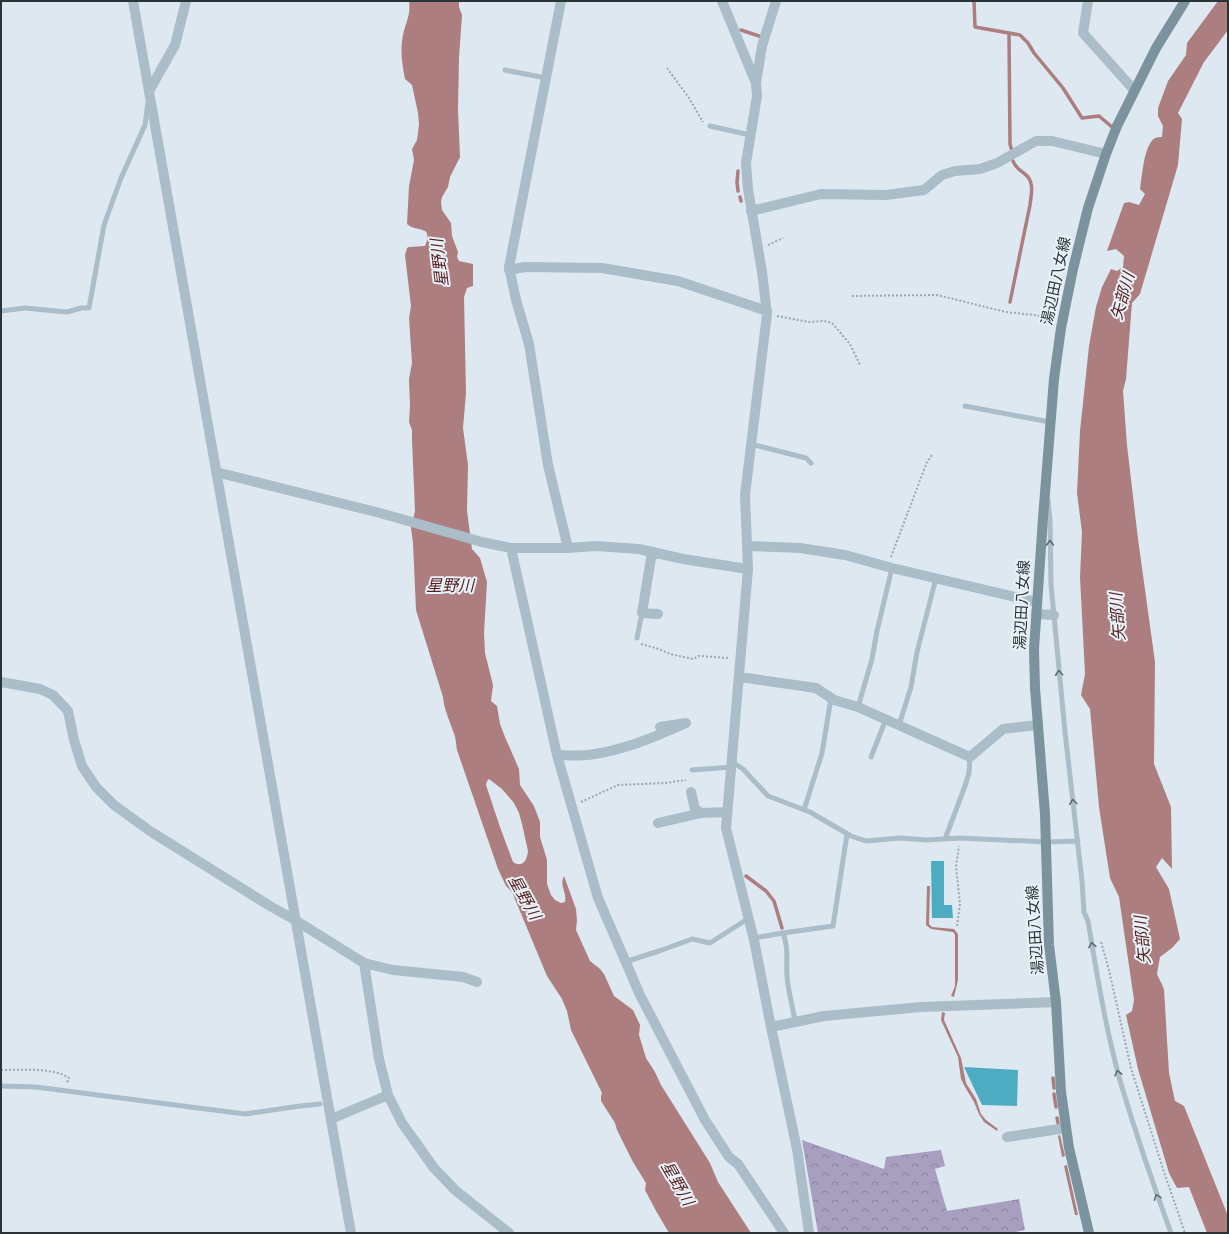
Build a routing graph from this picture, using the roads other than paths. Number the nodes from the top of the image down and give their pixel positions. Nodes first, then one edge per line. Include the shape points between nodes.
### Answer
1 (133, 1) edge
2 (186, 1) edge
3 (562, 1) edge
4 (722, 1) edge
5 (776, 1) edge
6 (1088, 1) edge
7 (1185, 1) edge
8 (505, 70) dead end
9 (546, 78) junction
10 (756, 83) junction
11 (1134, 90) junction
12 (149, 91) junction
13 (710, 126) road end
14 (750, 135) junction
15 (1106, 154) junction
16 (751, 211) junction
17 (509, 270) junction
18 (1, 311) edge
19 (767, 312) junction
20 (965, 406) dead end
21 (1050, 422) junction
22 (751, 444) junction
23 (811, 463) dead end
24 (216, 472) junction
25 (1046, 475) junction
26 (748, 546) junction
27 (511, 548) junction
28 (568, 548) junction
29 (652, 552) junction
30 (890, 567) junction
31 (748, 568) junction
32 (936, 578) junction
33 (1037, 602) junction
34 (642, 613) junction
35 (658, 614) dead end
36 (1036, 614) junction
37 (1054, 616) junction
38 (638, 638) road end
39 (740, 677) junction
40 (1, 682) edge
41 (831, 698) junction
42 (858, 707) junction
43 (886, 719) junction
44 (1038, 724) junction
45 (899, 725) junction
46 (660, 727) dead end
47 (557, 755) junction
48 (970, 756) junction
49 (871, 757) dead end
50 (732, 765) junction
51 (692, 770) dead end
52 (691, 792) dead end
53 (804, 810) junction
54 (727, 812) junction
55 (702, 813) junction
56 (658, 823) dead end
57 (847, 834) junction
58 (944, 839) junction
59 (1078, 841) junction
60 (1046, 842) junction
61 (749, 918) junction
62 (295, 920) junction
63 (783, 933) junction
64 (754, 938) junction
65 (625, 962) junction
66 (364, 963) junction
67 (477, 982) dead end
68 (1056, 1002) junction
69 (796, 1022) junction
70 (771, 1027) junction
71 (1, 1086) edge
72 (388, 1095) junction
73 (320, 1104) dead end
74 (331, 1119) junction
75 (1066, 1128) junction
76 (1007, 1137) dead end
77 (351, 1233) edge
78 (509, 1233) edge
79 (784, 1233) edge
80 (809, 1233) edge
81 (1089, 1233) edge
82 (1171, 1233) edge

1 - 12 street
2 - 12 street via 175,45
3 - 9 street
4 - 10 street
5 - 10 street via 762,46
6 - 11 street via 1084,33
7 - 11 main road, 湯辺田八女線
8 - 9 lane
9 - 17 street
10 - 14 street
11 - 15 main road, 湯辺田八女線
12 - 18 lane via 145,125 121,178 104,225 89,308 67,312 25,308
12 - 24 street
13 - 14 lane
14 - 16 street via 746,163
15 - 16 street via 1036,141 997,163 980,169 942,175 924,190 886,195 821,194
15 - 21 main road, 湯辺田八女線 via 1088,208 1073,269 1063,319
16 - 19 street
17 - 19 street via 525,267 610,270 678,281
17 - 28 street via 529,344 548,465
19 - 22 street
20 - 21 lane
21 - 25 main road, 湯辺田八女線
22 - 23 lane via 806,458
22 - 26 street via 745,495
24 - 27 street
24 - 62 street
25 - 33 main road, 湯辺田八女線
37 -> 25 lane
26 - 30 street via 800,548 845,555
26 - 31 street
27 - 28 street
27 - 47 street
28 - 29 street via 596,546
29 - 31 street
29 - 34 street
30 - 32 street
30 - 42 lane via 872,659
31 - 39 street
32 - 33 street
32 - 45 lane via 911,687
33 - 36 main road, 湯辺田八女線
34 - 35 street
34 - 38 lane
36 - 37 street
36 - 44 main road, 湯辺田八女線 via 1034,688
59 -> 37 lane
39 - 41 street via 816,688
39 - 50 street
40 - 62 street via 40,688 53,695 68,711 82,766 96,788 114,805 150,831
41 - 42 street
41 - 53 lane via 822,753
42 - 43 street
43 - 45 street
43 - 49 lane
44 - 48 street via 1003,729
44 - 60 main road, 湯辺田八女線
45 - 48 street
46 - 47 street via 686,723 616,750 588,755
47 - 65 street via 598,898
48 - 58 lane via 965,786
50 - 51 lane
50 - 53 lane via 743,769 768,796
50 - 54 street
52 - 55 street via 695,809
53 - 57 lane
54 - 55 street
54 - 61 street via 726,828
55 - 56 street
57 - 58 lane via 866,841 901,838
57 - 63 lane via 833,926
58 - 60 lane
59 - 60 lane
82 -> 59 lane via 1152,1184 1121,1083 1088,920 1084,912
60 - 68 main road, 湯辺田八女線 via 1049,945
61 - 64 street
61 - 65 lane via 710,943 692,939
62 - 66 street
62 - 74 street
63 - 64 lane
63 - 69 lane via 788,952 787,977
64 - 70 street
65 - 79 street via 705,1120
66 - 67 street via 393,970 463,977
66 - 72 street via 379,1059
68 - 69 street via 920,1007 824,1016
68 - 75 main road, 湯辺田八女線 via 1061,1092
69 - 70 street
70 - 80 street via 797,1149
71 - 73 lane via 36,1087 245,1114
72 - 74 street
72 - 78 street via 402,1123 434,1168 455,1190
74 - 77 street
75 - 76 street
75 - 81 main road, 湯辺田八女線

